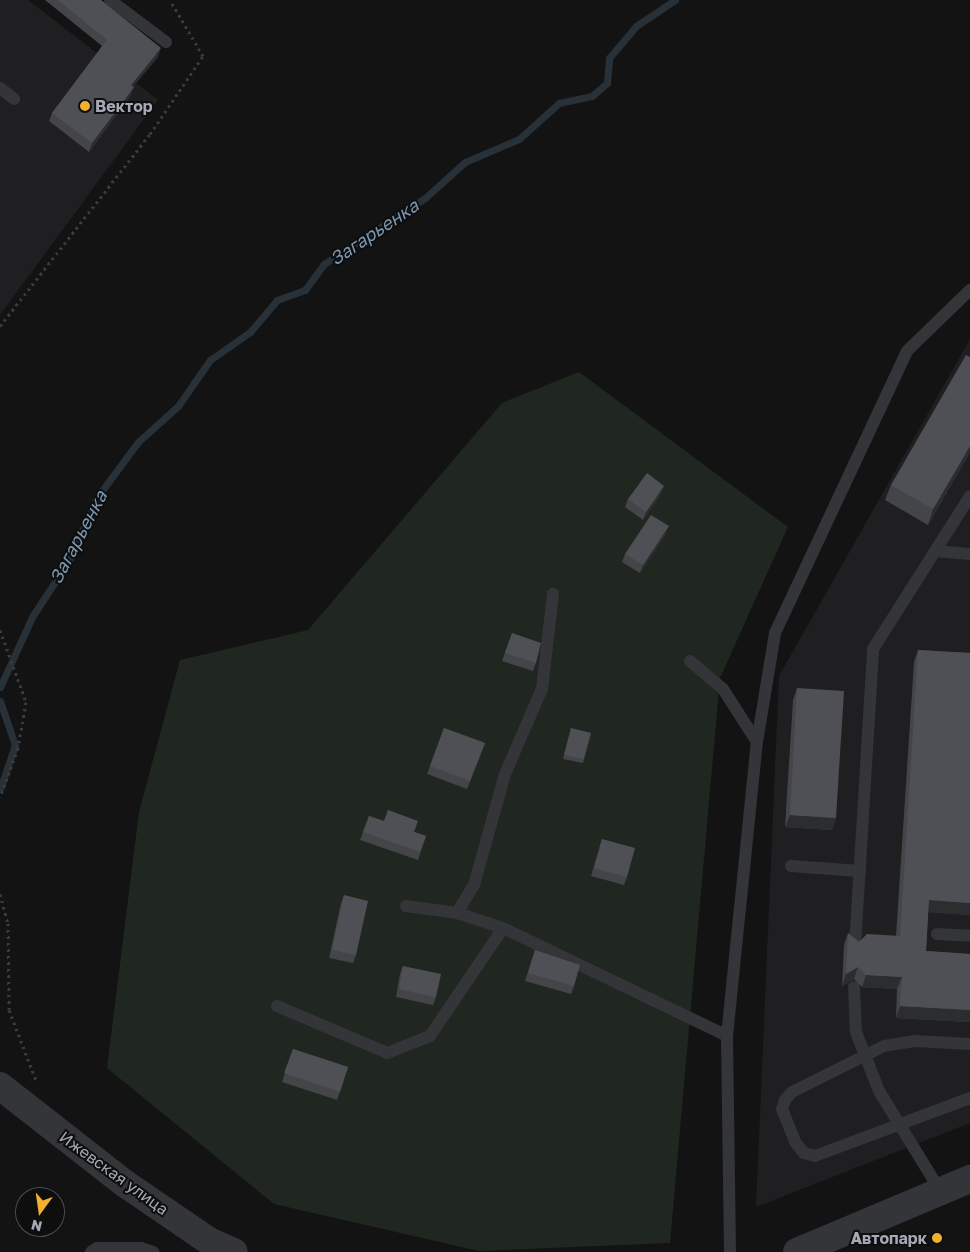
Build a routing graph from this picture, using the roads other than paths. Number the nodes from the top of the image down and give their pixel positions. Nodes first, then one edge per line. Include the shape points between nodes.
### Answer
1 (110, 0) edge
2 (166, 42) dead end
3 (0, 88) edge
4 (14, 99) dead end
5 (970, 290) edge
6 (970, 496) edge
7 (935, 551) junction
8 (970, 554) edge
9 (554, 594) dead end
10 (690, 661) dead end
11 (757, 742) junction
12 (791, 866) dead end
13 (860, 871) junction
14 (406, 906) dead end
15 (457, 913) junction
16 (503, 928) junction
17 (936, 934) dead end
18 (970, 936) edge
19 (855, 946) edge
20 (854, 987) edge
21 (276, 1006) dead end
22 (727, 1036) junction
23 (970, 1044) edge
24 (866, 1056) junction
25 (0, 1086) edge
26 (970, 1098) edge
27 (900, 1125) junction
28 (970, 1179) edge
29 (942, 1192) junction
30 (91, 1252) edge
31 (153, 1252) edge
32 (234, 1252) edge
33 (730, 1252) edge
34 (797, 1252) edge

1 - 2 lane
3 - 4 lane
5 - 11 lane via 908,351 903,360 776,633
6 - 7 lane
7 - 8 lane
7 - 13 lane via 873,649
9 - 15 lane via 542,689 505,774 474,884
10 - 11 lane via 723,689
11 - 22 lane
12 - 13 lane
13 - 19 lane
14 - 15 lane
15 - 16 lane
16 - 21 lane via 430,1036 388,1053
16 - 22 lane
17 - 18 lane
20 - 24 lane via 856,1032
22 - 33 lane
23 - 24 lane via 898,1042
24 - 27 lane via 879,1091
24 - 27 lane via 792,1092 785,1100 784,1119 804,1153 815,1156
25 - 32 street, Ижевская улица via 124,1183 209,1241
26 - 27 lane
27 - 29 lane
28 - 29 street
29 - 34 street
30 - 31 lane via 98,1248 141,1248

